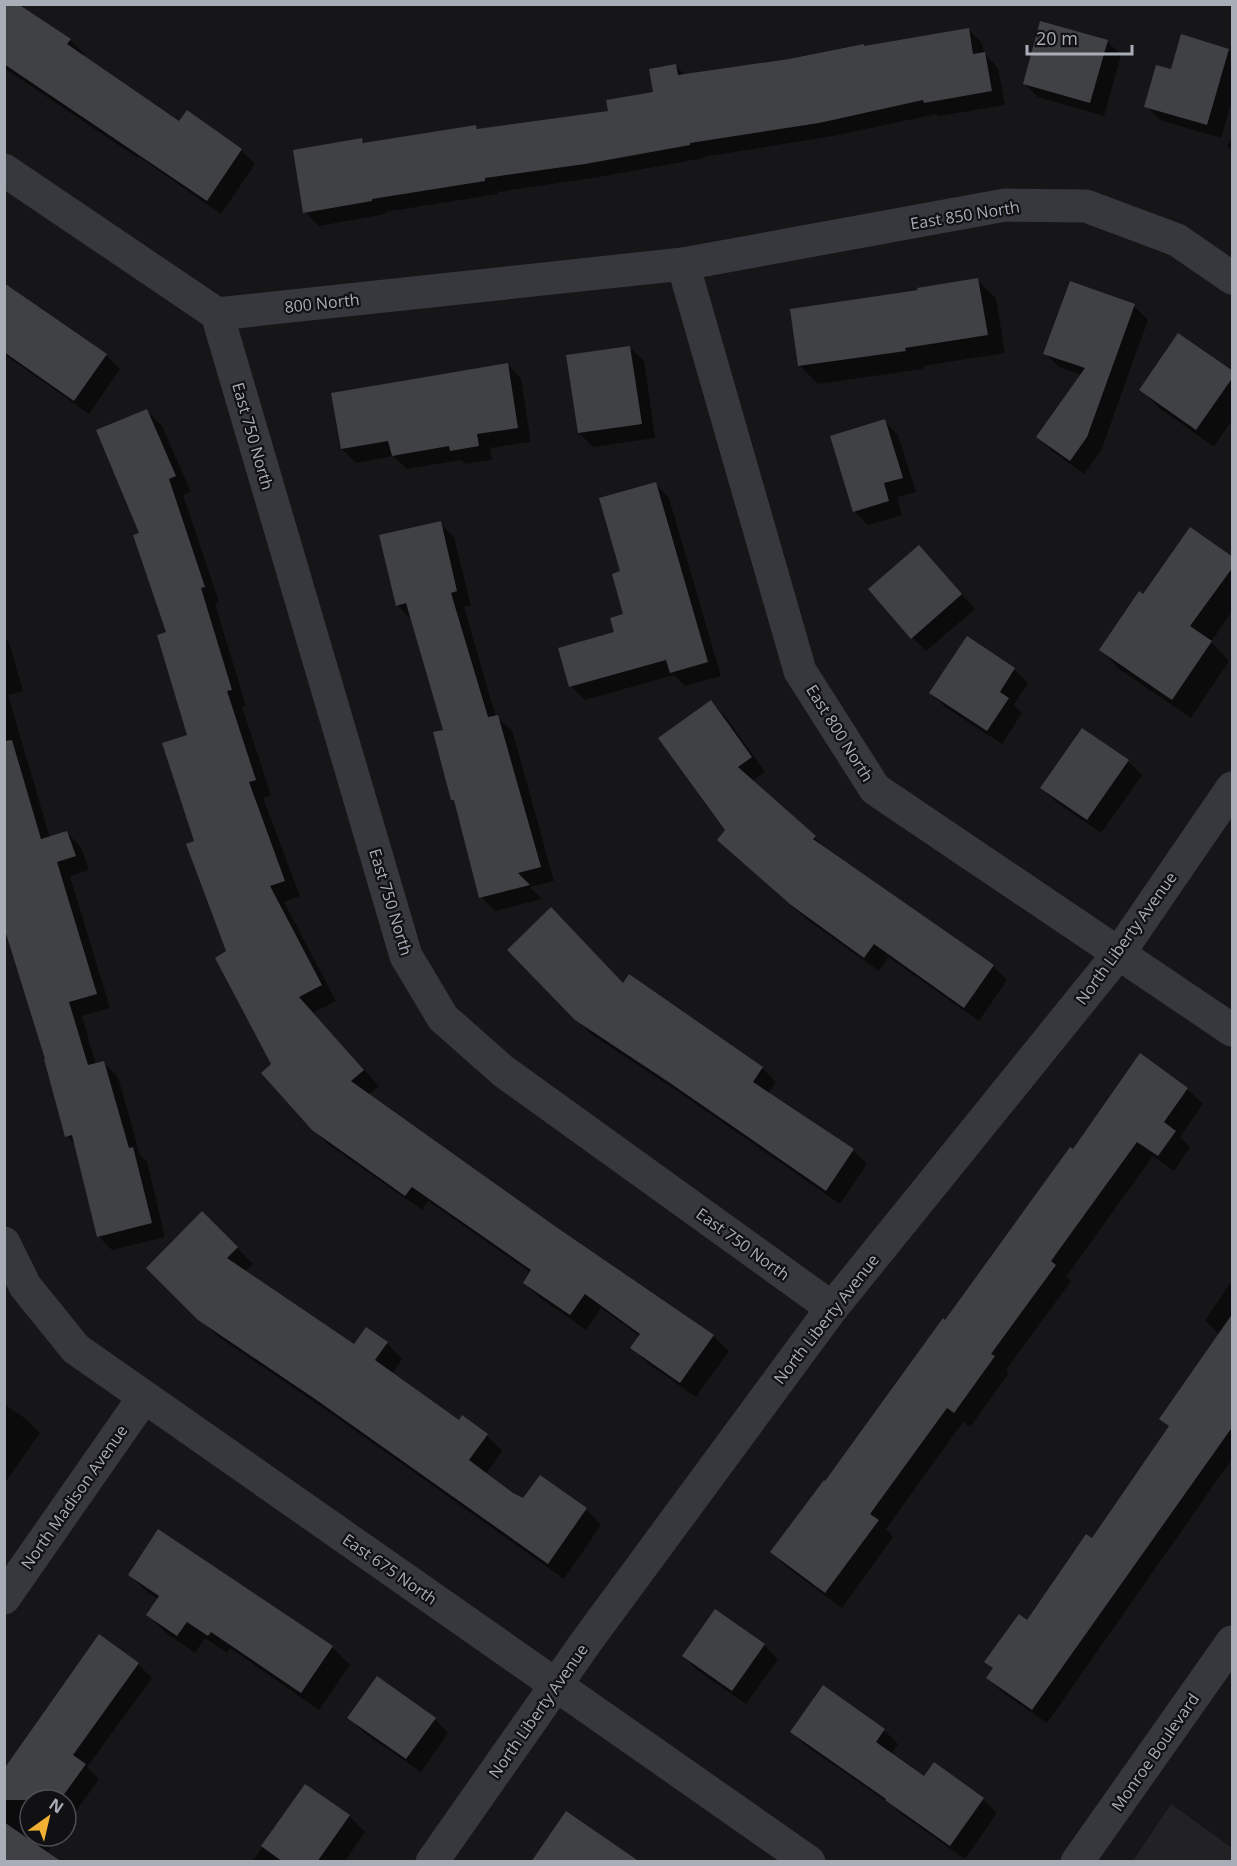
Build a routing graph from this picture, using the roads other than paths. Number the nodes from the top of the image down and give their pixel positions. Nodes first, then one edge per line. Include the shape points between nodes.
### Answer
1 (4, 170) edge
2 (683, 264) junction
3 (1233, 278) edge
4 (217, 314) junction
5 (1233, 788) edge
6 (1119, 953) junction
7 (1233, 1029) edge
8 (4, 1243) edge
9 (832, 1308) junction
10 (144, 1396) junction
11 (4, 1598) edge
12 (1233, 1642) edge
13 (556, 1686) junction
14 (432, 1862) edge
15 (809, 1862) edge
16 (1077, 1862) edge

1 - 4 street
2 - 3 street, East 850 North via 1005,205 1086,206 1177,240
2 - 4 street, 800 North
2 - 6 street, East 800 North via 800,671 875,789
4 - 9 street, East 750 North via 406,956 443,1018 503,1071
5 - 6 street, North Liberty Avenue
6 - 7 street, East 800 North
6 - 9 street, North Liberty Avenue
8 - 10 street, East 675 North via 25,1286 76,1349
9 - 13 street, North Liberty Avenue
10 - 11 street, North Madison Avenue
10 - 13 street, East 675 North
12 - 16 street, Monroe Boulevard
13 - 14 street, North Liberty Avenue
13 - 15 street, East 675 North

